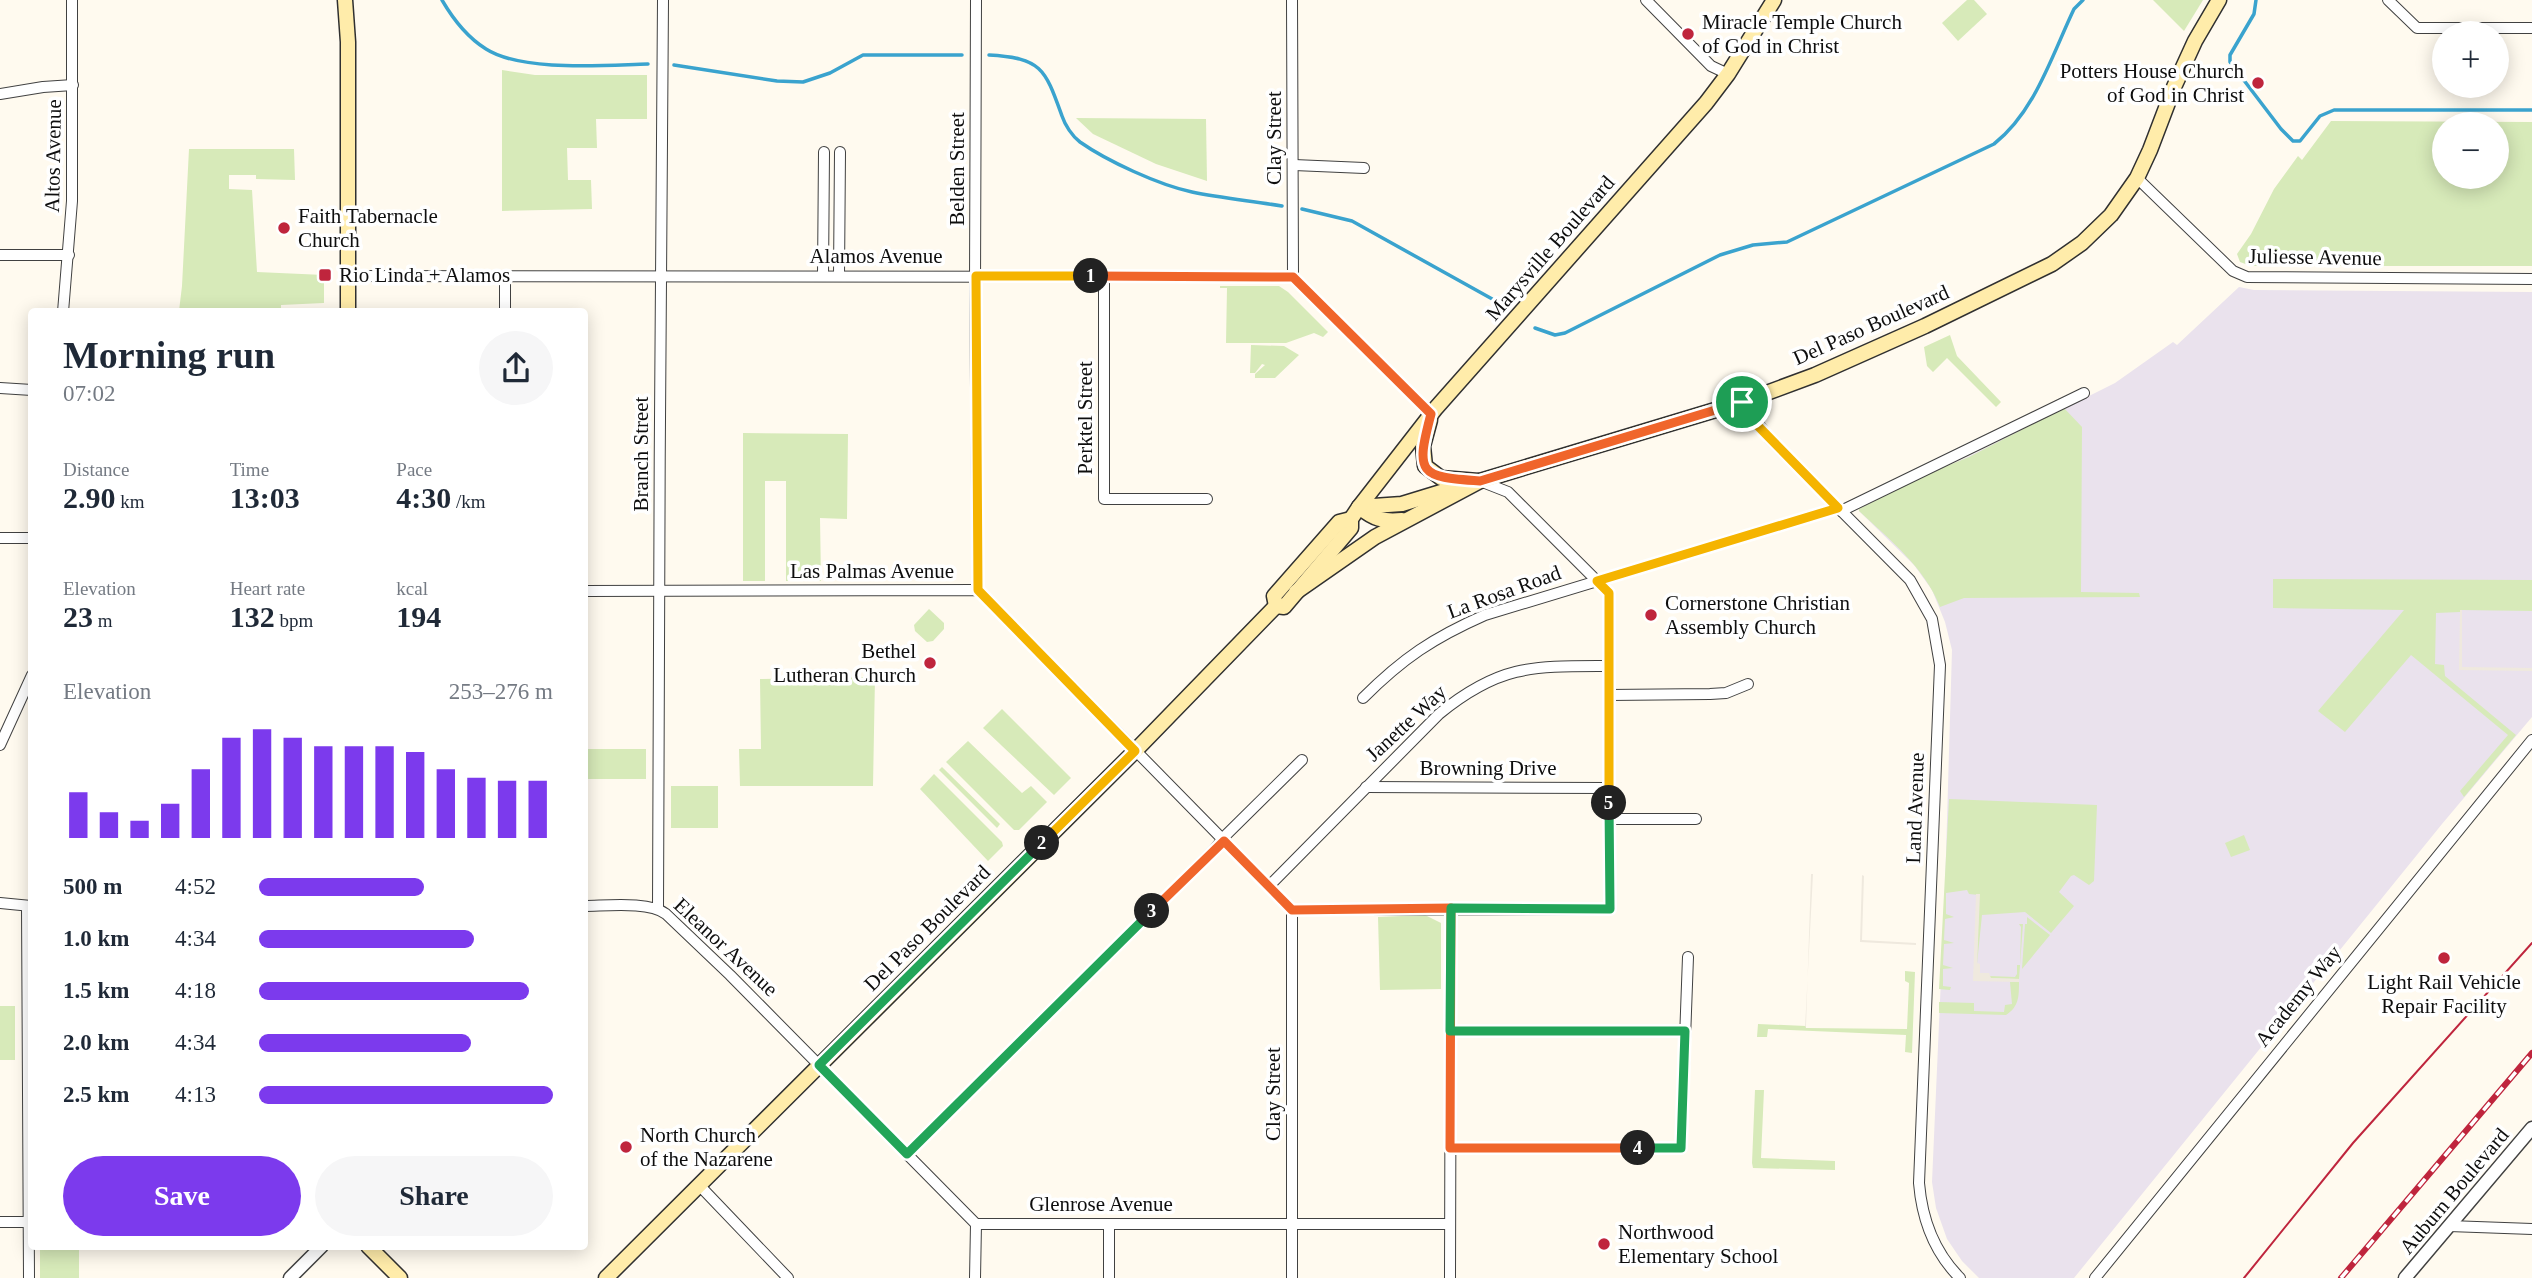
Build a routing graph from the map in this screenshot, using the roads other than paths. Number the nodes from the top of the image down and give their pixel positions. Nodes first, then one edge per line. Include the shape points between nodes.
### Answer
1 (72, 0) edge
2 (345, 0) edge
3 (663, 0) edge
4 (976, 0) edge
5 (1292, 0) edge
6 (1646, 0) edge
7 (1773, 0) edge
8 (2219, 0) edge
9 (2388, 0) edge
10 (2532, 28) edge
11 (1728, 74) junction
12 (73, 85) junction
13 (0, 94) edge
14 (824, 152) dead end
15 (840, 152) dead end
16 (1294, 165) junction
17 (824, 168) junction
18 (1364, 168) dead end
19 (840, 169) junction
20 (2137, 178) junction
21 (0, 255) edge
22 (69, 255) junction
23 (660, 275) junction
24 (348, 276) junction
25 (505, 276) junction
26 (823, 276) junction
27 (839, 276) junction
28 (976, 276) junction
29 (1104, 276) junction
30 (1293, 277) junction
31 (2532, 279) edge
32 (63, 308) edge
33 (348, 308) edge
34 (505, 308) edge
35 (0, 388) edge
36 (28, 390) edge
37 (2084, 393) dead end
38 (1742, 402) junction
39 (1431, 414) junction
40 (1480, 481) junction
41 (1207, 499) dead end
42 (1840, 510) junction
43 (1355, 513) junction
44 (1404, 520) junction
45 (0, 538) edge
46 (28, 538) edge
47 (1597, 581) junction
48 (978, 590) junction
49 (588, 591) edge
50 (660, 591) junction
51 (1296, 592) junction
52 (1276, 606) junction
53 (1609, 666) junction
54 (28, 684) edge
55 (1748, 684) dead end
56 (1609, 695) junction
57 (1363, 698) dead end
58 (2532, 740) edge
59 (0, 745) edge
60 (1135, 751) junction
61 (1301, 760) dead end
62 (1366, 787) junction
63 (1609, 788) junction
64 (1609, 819) junction
65 (1696, 819) dead end
66 (1224, 841) junction
67 (1269, 886) junction
68 (0, 903) edge
69 (28, 906) edge
70 (588, 906) edge
71 (658, 908) junction
72 (1451, 908) junction
73 (1292, 910) junction
74 (1688, 957) dead end
75 (1450, 1031) junction
76 (1685, 1031) junction
77 (819, 1065) junction
78 (2532, 1128) edge
79 (1450, 1148) junction
80 (907, 1154) junction
81 (699, 1185) junction
82 (0, 1222) edge
83 (28, 1222) edge
84 (1292, 1223) junction
85 (1450, 1223) junction
86 (976, 1224) junction
87 (1109, 1224) junction
88 (2449, 1226) junction
89 (2532, 1228) edge
90 (30, 1250) edge
91 (318, 1250) edge
92 (372, 1250) edge
93 (29, 1278) edge
94 (290, 1278) edge
95 (400, 1278) edge
96 (606, 1278) edge
97 (788, 1278) edge
98 (975, 1278) edge
99 (1109, 1278) edge
100 (1292, 1278) edge
101 (1450, 1278) edge
102 (1960, 1278) edge
103 (2095, 1278) edge
104 (2405, 1278) edge

1 - 12 street, Altos Avenue
2 - 24 main road
3 - 23 street, Branch Street
4 - 28 street, Belden Street
5 - 16 street, Clay Street
6 - 11 street via 1711,66
7 - 11 main road, Marysville Boulevard
8 - 20 main road, Del Paso Boulevard via 2180,73
9 - 10 street via 2417,28
11 - 39 main road, Marysville Boulevard
12 - 13 street
12 - 22 street, Altos Avenue
14 - 17 street
15 - 19 street
16 - 18 street
16 - 30 street, Clay Street
17 - 19 street
17 - 26 street
19 - 27 street
20 - 31 street, Juliesse Avenue via 2233,271 2247,277
20 - 38 main road, Del Paso Boulevard via 2102,225 2052,264 1850,360
21 - 22 street
22 - 32 street, Altos Avenue
23 - 25 street, Alamos Avenue
23 - 26 street, Alamos Avenue
23 - 50 street, Branch Street
24 - 25 street, Alamos Avenue
24 - 33 main road
25 - 34 street
26 - 27 street, Alamos Avenue
27 - 28 street, Alamos Avenue
28 - 29 street, Alamos Avenue
28 - 48 street, Belden Street
29 - 30 street, Alamos Avenue
29 - 41 street, Perktel Street via 1104,499
30 - 39 street
35 - 36 street
37 - 42 street, La Rosa Road
38 - 40 main road, Del Paso Boulevard
38 - 42 street, Land Avenue via 1758,426
39 - 40 main road via 1423,446 1425,466 1441,478
39 - 43 main road, Marysville Boulevard
40 - 43 main road
40 - 44 main road, Del Paso Boulevard
40 - 47 street via 1508,492
42 - 47 street, La Rosa Road
42 - 102 street, Land Avenue via 1917,589 1939,650 1919,1183 1930,1233
43 - 44 main road via 1387,522
43 - 51 main road, Marysville Boulevard via 1351,528
43 - 52 main road, Marysville Boulevard via 1339,522 1291,577 1275,596
44 - 51 main road, Del Paso Boulevard
45 - 46 street
47 - 53 street via 1609,593
47 - 57 street, La Rosa Road via 1458,626 1408,656
48 - 50 street, Las Palmas Avenue
48 - 60 street, Las Palmas Avenue
49 - 50 street, Las Palmas Avenue
50 - 71 street, Branch Street
51 - 52 main road, Marysville Boulevard via 1284,607
52 - 60 main road, Del Paso Boulevard
53 - 56 street
53 - 62 street, Janette Way via 1542,666 1489,681 1439,714
54 - 59 street
55 - 56 street via 1710,694
56 - 63 street
58 - 103 street, Academy Way
60 - 66 street, Las Palmas Avenue
60 - 77 main road, Del Paso Boulevard
61 - 66 street
62 - 63 street, Browning Drive
62 - 67 street, Janette Way
63 - 64 street
64 - 65 street
64 - 72 street via 1610,909
66 - 67 street, Las Palmas Avenue
66 - 80 street
67 - 73 street, Las Palmas Avenue
68 - 69 street
70 - 71 street, Eleanor Avenue
71 - 77 street, Eleanor Avenue
72 - 73 street
72 - 75 street
73 - 84 street, Clay Street
74 - 76 street
75 - 76 street
75 - 79 street
76 - 79 street via 1681,1148
77 - 80 street
77 - 81 main road, Del Paso Boulevard
78 - 88 street, Auburn Boulevard
79 - 85 street
80 - 86 street
81 - 96 main road, Del Paso Boulevard
81 - 97 street
82 - 83 street
84 - 85 street, Glenrose Avenue
84 - 87 street, Glenrose Avenue
84 - 100 street, Clay Street
85 - 101 street
86 - 87 street, Glenrose Avenue
86 - 98 street
87 - 99 street
88 - 89 street
88 - 104 street, Auburn Boulevard
90 - 93 street
91 - 94 street
92 - 95 main road

